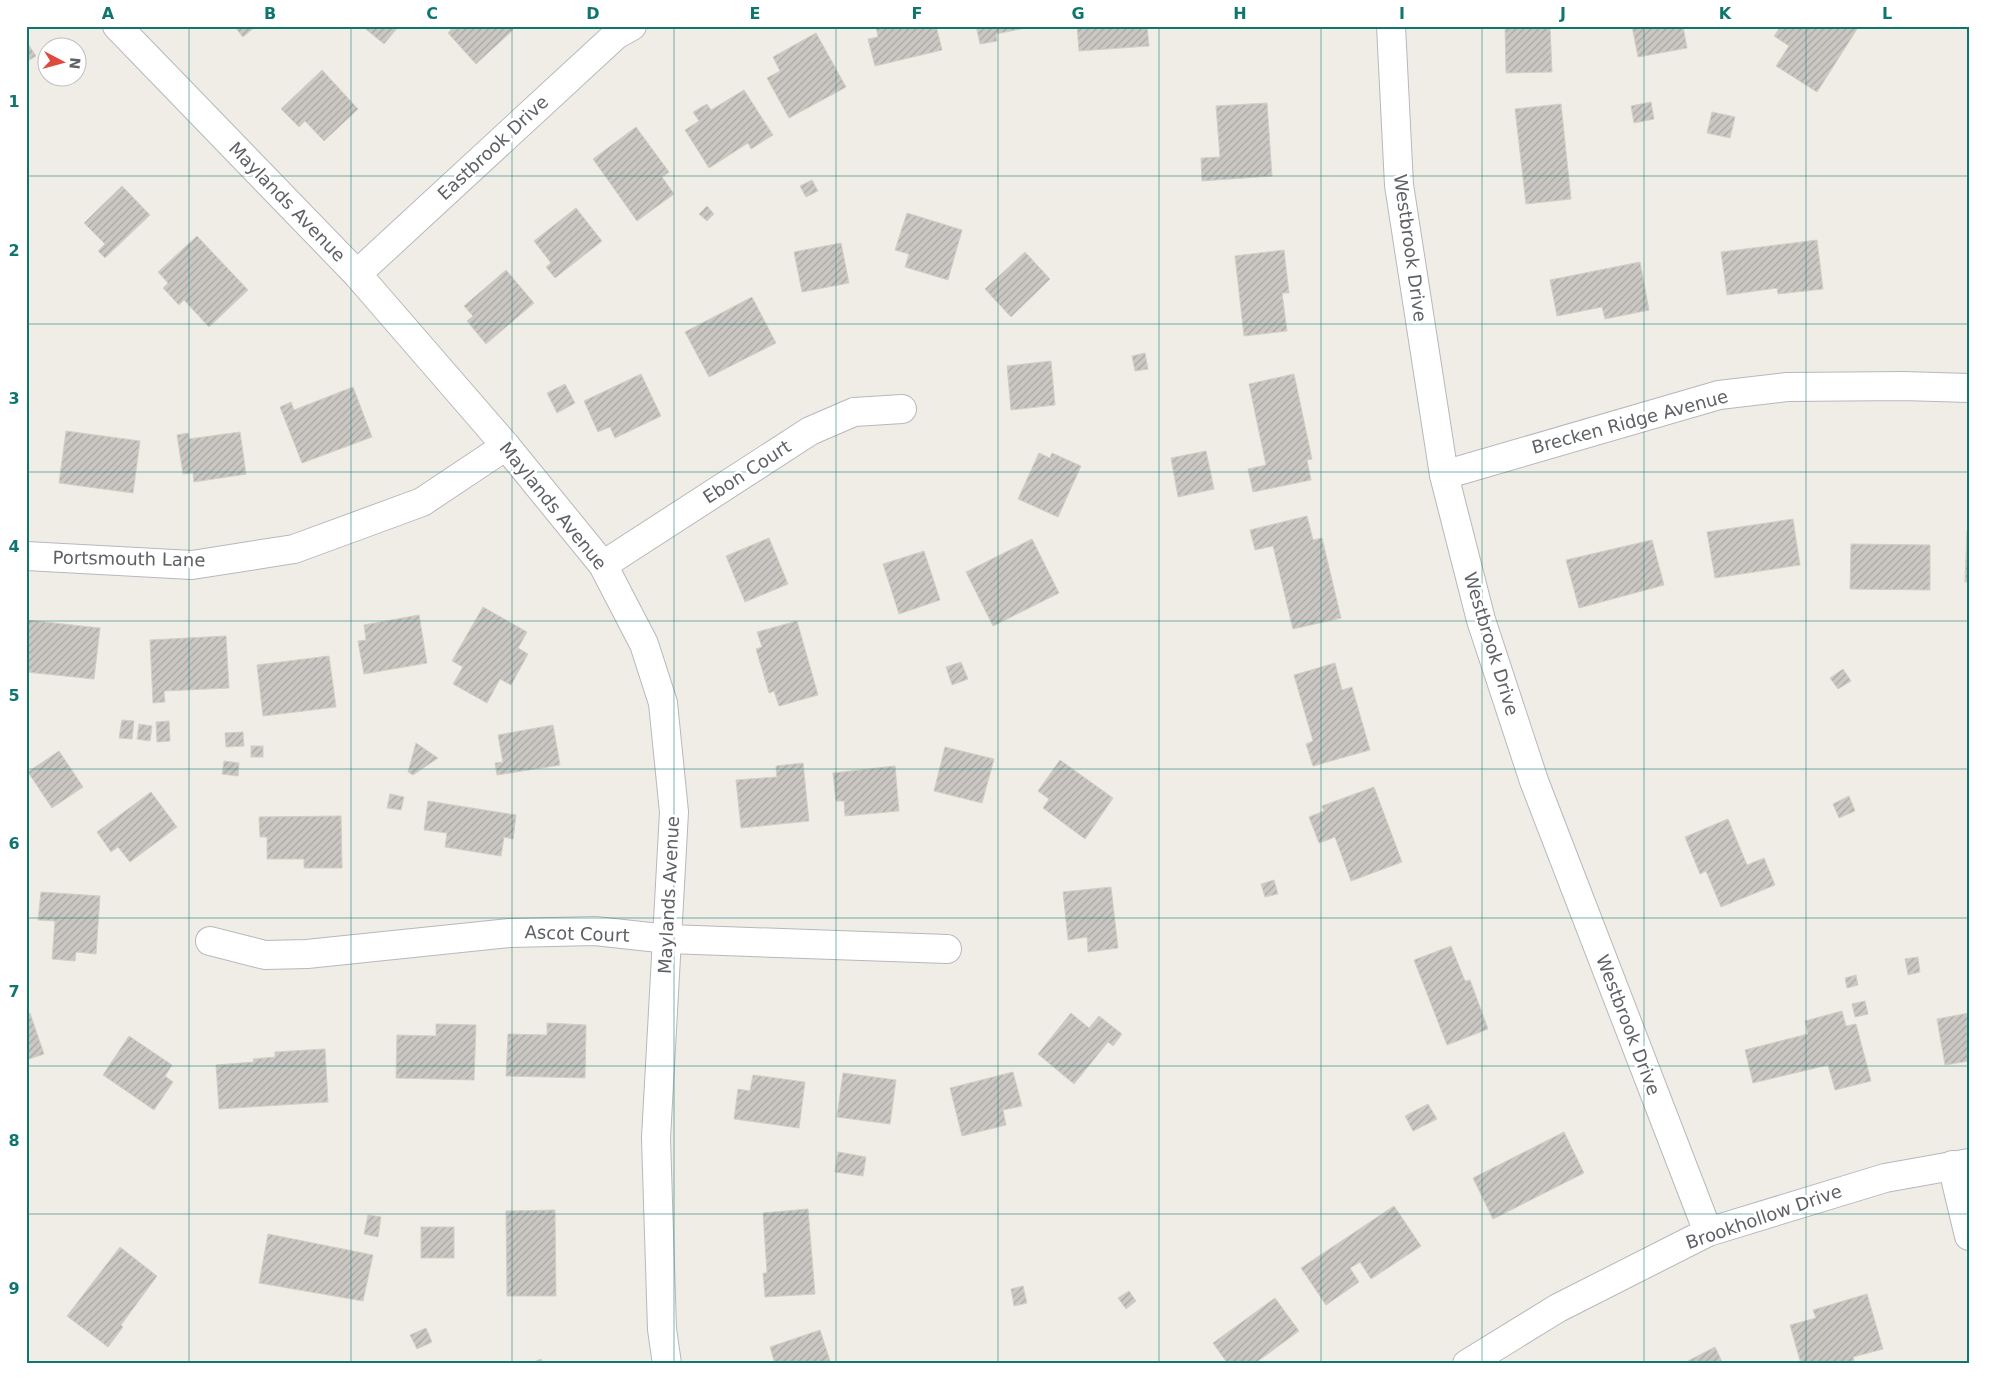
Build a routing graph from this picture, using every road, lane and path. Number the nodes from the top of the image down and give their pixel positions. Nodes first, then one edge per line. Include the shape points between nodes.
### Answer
1 (117, 26) edge
2 (1391, 26) edge
3 (619, 29) edge
4 (357, 274) junction
5 (1969, 388) edge
6 (902, 409) dead end
7 (506, 446) junction
8 (1444, 475) junction
9 (26, 556) edge
10 (603, 565) junction
11 (668, 939) junction
12 (210, 941) dead end
13 (947, 949) dead end
14 (1961, 1164) edge
15 (1708, 1232) junction
16 (1969, 1236) edge
17 (667, 1364) edge
18 (1467, 1364) edge

1 - 4 street, Maylands Avenue
2 - 8 street, Westbrook Drive via 1399,184
3 - 4 street, Eastbrook Drive
4 - 7 street, Maylands Avenue
5 - 8 street, Brecken Ridge Avenue via 1787,387 1719,395
6 - 10 street, Ebon Court via 854,412 810,431
7 - 9 street, Portsmouth Lane via 422,502 294,549 192,565
7 - 10 street, Maylands Avenue
8 - 15 street, Westbrook Drive via 1481,620 1534,781
10 - 11 street, Maylands Avenue via 644,644 663,703 674,812
11 - 12 street, Ascot Court via 594,931 510,933 274,955
11 - 13 street, Ascot Court
11 - 17 street, Maylands Avenue via 656,1138 662,1329
14 - 15 street, Brookhollow Drive via 1885,1178
14 - 16 street
15 - 18 street, Brookhollow Drive via 1558,1308

